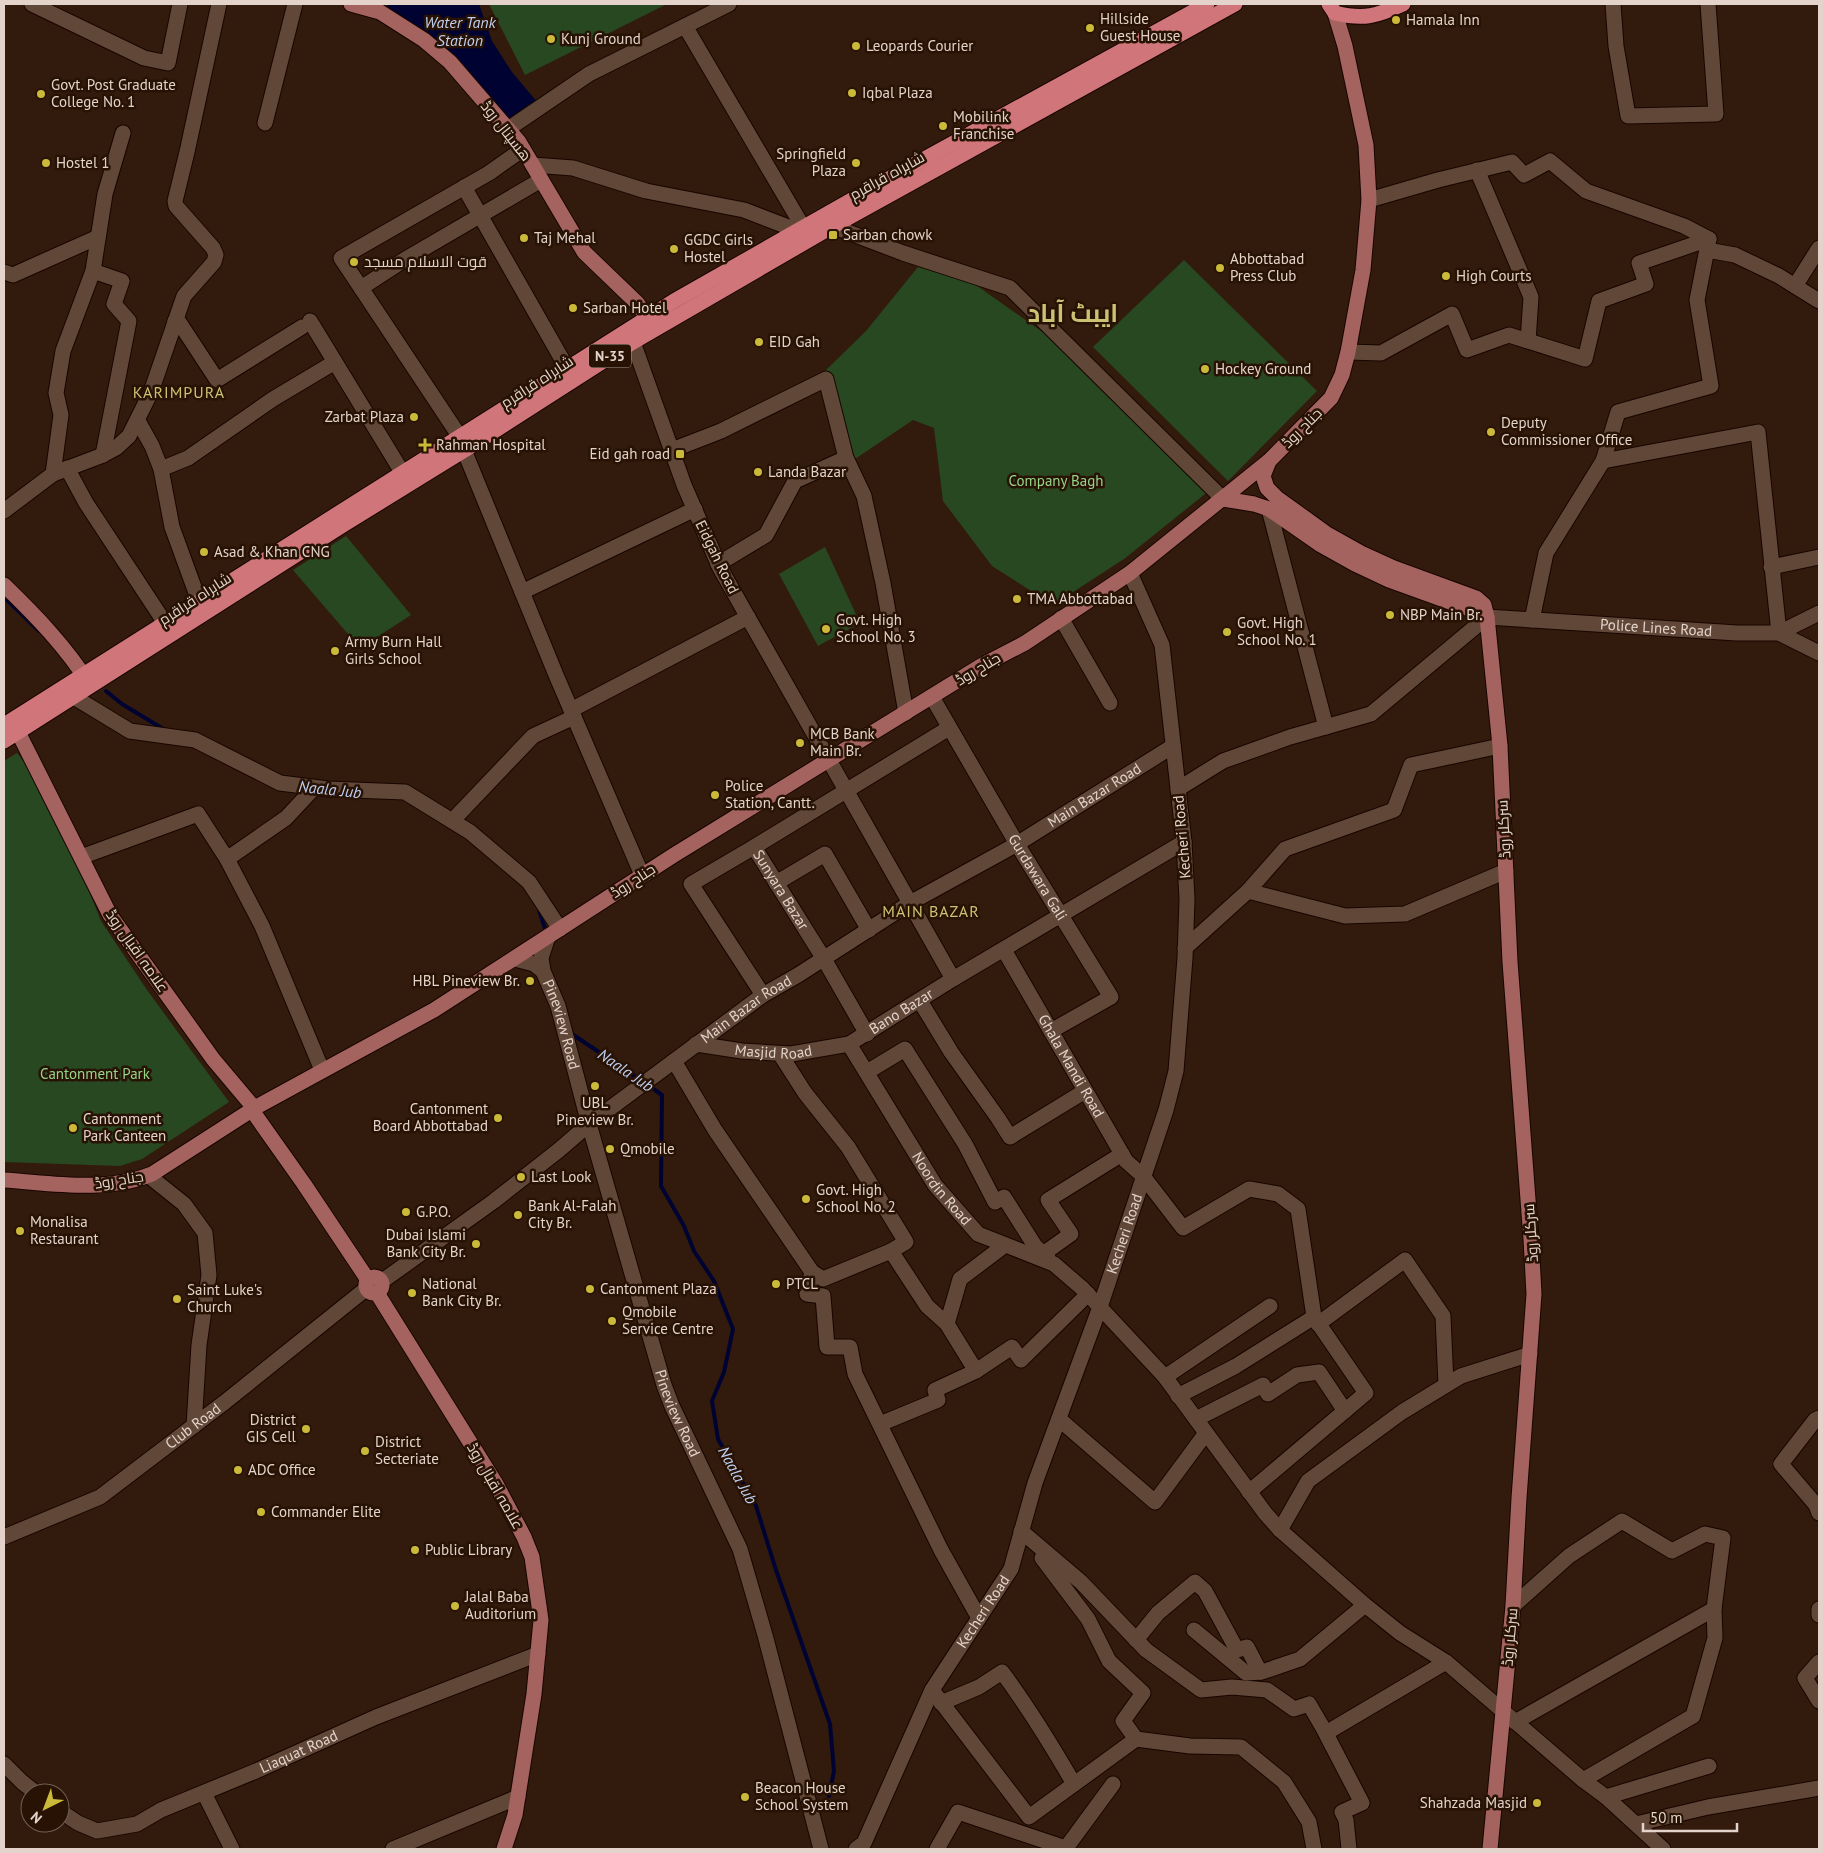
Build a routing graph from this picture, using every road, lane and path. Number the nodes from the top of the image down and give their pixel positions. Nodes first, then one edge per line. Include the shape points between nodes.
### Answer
1 (32, 4) edge
2 (180, 4) edge
3 (219, 4) edge
4 (295, 4) edge
5 (351, 4) edge
6 (729, 4) edge
7 (1207, 4) edge
8 (1235, 4) edge
9 (1403, 4) edge
10 (1614, 4) edge
11 (1708, 4) edge
12 (382, 8) edge
13 (1332, 9) edge
14 (685, 26) junction
15 (264, 122) dead end
16 (508, 128) junction
17 (123, 133) dead end
18 (524, 149) junction
19 (533, 165) junction
20 (1477, 170) junction
21 (542, 180) junction
22 (464, 187) junction
23 (1369, 200) junction
24 (480, 216) junction
25 (832, 226) junction
26 (799, 229) junction
27 (98, 237) junction
28 (1708, 245) junction
29 (1819, 248) edge
30 (93, 271) junction
31 (4, 272) edge
32 (1795, 286) junction
33 (361, 288) junction
34 (1819, 302) edge
35 (648, 318) junction
36 (175, 321) junction
37 (1528, 341) junction
38 (633, 342) junction
39 (1348, 352) junction
40 (335, 362) junction
41 (567, 368) junction
42 (138, 421) junction
43 (462, 444) junction
44 (672, 450) junction
45 (103, 455) junction
46 (846, 458) junction
47 (1270, 460) junction
48 (1603, 462) junction
49 (68, 468) junction
50 (161, 469) junction
51 (402, 472) junction
52 (1254, 473) junction
53 (53, 474) junction
54 (1223, 499) junction
55 (1273, 504) junction
56 (695, 509) junction
57 (4, 512) edge
58 (1819, 556) edge
59 (718, 564) junction
60 (1771, 567) junction
61 (1130, 573) junction
62 (4, 585) edge
63 (522, 592) junction
64 (199, 601) junction
65 (1819, 613) edge
66 (748, 617) junction
67 (1487, 617) junction
68 (1061, 618) junction
69 (1532, 620) junction
70 (165, 623) junction
71 (1778, 634) junction
72 (1819, 654) edge
73 (87, 680) junction
74 (74, 697) junction
75 (932, 697) junction
76 (1110, 703) dead end
77 (573, 713) junction
78 (906, 713) junction
79 (4, 725) edge
80 (1326, 727) junction
81 (949, 728) junction
82 (18, 732) junction
83 (4, 741) edge
84 (1173, 746) junction
85 (1500, 746) junction
86 (828, 760) junction
87 (314, 788) junction
88 (1178, 788) junction
89 (847, 790) junction
90 (452, 821) junction
91 (1184, 842) junction
92 (1017, 844) junction
93 (754, 847) junction
94 (81, 857) junction
95 (227, 859) junction
96 (1506, 871) junction
97 (642, 875) junction
98 (776, 883) junction
99 (1248, 891) junction
100 (910, 903) junction
101 (1062, 916) junction
102 (869, 930) junction
103 (554, 933) junction
104 (1185, 948) junction
105 (1004, 950) junction
106 (515, 959) junction
107 (824, 959) junction
108 (542, 971) junction
109 (953, 979) junction
110 (763, 995) junction
111 (920, 1001) junction
112 (1051, 1030) junction
113 (867, 1034) junction
114 (696, 1044) junction
115 (849, 1044) junction
116 (780, 1054) junction
117 (674, 1061) junction
118 (322, 1070) junction
119 (867, 1072) junction
120 (1086, 1091) junction
121 (253, 1109) junction
122 (589, 1124) junction
123 (1122, 1154) junction
124 (149, 1176) junction
125 (1143, 1176) junction
126 (4, 1180) edge
127 (1005, 1245) junction
128 (891, 1250) junction
129 (1048, 1259) junction
130 (812, 1272) junction
131 (373, 1286) junction
132 (1088, 1294) junction
133 (1270, 1306) dead end
134 (1100, 1307) junction
135 (1316, 1321) junction
136 (947, 1324) junction
137 (1530, 1354) junction
138 (976, 1371) junction
139 (1165, 1377) junction
140 (1446, 1385) junction
141 (1178, 1396) junction
142 (1345, 1411) junction
143 (1819, 1418) edge
144 (1058, 1419) junction
145 (1196, 1419) junction
146 (880, 1424) junction
147 (194, 1426) junction
148 (1206, 1433) junction
149 (1249, 1492) junction
150 (1819, 1513) edge
151 (1280, 1530) junction
152 (1021, 1531) junction
153 (4, 1537) edge
154 (1365, 1605) junction
155 (1513, 1606) junction
156 (1714, 1609) junction
157 (1819, 1609) edge
158 (1819, 1615) edge
159 (979, 1618) junction
160 (1194, 1630) dead end
161 (1136, 1640) junction
162 (538, 1654) junction
163 (1446, 1662) junction
164 (1819, 1662) edge
165 (1260, 1672) junction
166 (932, 1690) junction
167 (1819, 1701) edge
168 (941, 1703) junction
169 (1503, 1711) junction
170 (1515, 1722) junction
171 (1326, 1733) junction
172 (1136, 1739) junction
173 (4, 1764) edge
174 (1709, 1766) dead end
175 (1583, 1780) junction
176 (23, 1783) edge
177 (1074, 1784) junction
178 (1113, 1784) dead end
179 (1819, 1788) edge
180 (204, 1793) junction
181 (518, 1797) junction
182 (1606, 1797) junction
183 (70, 1818) edge
184 (1636, 1824) junction
185 (232, 1849) edge
186 (393, 1849) edge
187 (504, 1849) edge
188 (821, 1849) edge
189 (856, 1849) edge
190 (937, 1849) edge
191 (1314, 1849) edge
192 (1349, 1849) edge
193 (1490, 1849) edge
194 (1663, 1849) edge

1 - 2 street via 144,58 168,63
3 - 36 street via 175,200 176,206 209,242 216,255 214,262 184,296
4 - 15 street
5 - 12 main road, ھسپتال روڈ
6 - 14 street
7 - 26 highway, شاہراہ قراقرم / N-35
8 - 25 highway, شاہراہ قراقرم / N-35
9 - 13 highway via 1366,18 1351,17
10 - 11 street via 1616,46 1628,116 1716,114
12 - 16 main road, ھسپتال روڈ via 450,62
13 - 23 main road, جناح روڈ via 1345,46 1366,145
14 - 16 street via 589,74
14 - 26 street
16 - 18 main road, ھسپتال روڈ
17 - 27 street via 105,194
18 - 19 main road, ھسپتال روڈ
18 - 22 street
19 - 21 main road, ھسپتال روڈ
19 - 26 street via 573,168 646,190 744,210
20 - 23 street
20 - 28 street via 1512,162 1524,175 1550,161 1586,191 1684,226
20 - 37 street via 1531,298
21 - 24 street
21 - 35 main road, ھسپتال روڈ via 584,252 637,303
22 - 24 street
22 - 33 street via 341,258
23 - 39 main road, جناح روڈ via 1363,270
24 - 33 street
24 - 41 street
25 - 38 highway, شاہراہ قراقرم / N-35
25 - 54 street via 1010,288
26 - 35 highway, شاہراہ قراقرم / N-35
27 - 30 street
27 - 31 street via 13,275
28 - 32 street
28 - 37 street via 1639,263 1646,284 1599,301 1585,359
28 - 48 street via 1697,300 1711,386 1618,412
29 - 32 street
30 - 45 street via 122,281 114,304 129,321
30 - 53 street via 63,351 56,393 60,415
32 - 34 street
33 - 43 street
35 - 41 highway, شاہراہ قراقرم / N-35
36 - 40 street via 180,322 217,380 306,324
36 - 42 street
37 - 39 street via 1509,336 1468,350 1452,314 1381,353
38 - 43 highway, شاہراہ قراقرم / N-35
38 - 44 street, Eidgah Road
39 - 47 main road, جناح روڈ via 1331,398
40 - 50 street via 273,399 188,458
40 - 51 street
41 - 43 highway, شاہراہ قراقرم / N-35
42 - 45 street via 130,436
42 - 50 street
43 - 51 highway, شاہراہ قراقرم / N-35
43 - 63 street
43 - 73 highway, شاہراہ قراقرم / N-35 via 343,525
44 - 46 street via 721,431 826,379
44 - 56 street, Eidgah Road
45 - 49 street
46 - 59 street via 795,481 766,535
46 - 78 street via 864,496
47 - 52 main road, جناح روڈ
47 - 55 main road via 1263,476
48 - 60 street via 1758,432
48 - 69 street via 1546,553
49 - 53 street
49 - 70 street via 86,503
50 - 64 street via 172,527
51 - 64 highway, شاہراہ قراقرم / N-35
52 - 54 main road, جناح روڈ
52 - 55 main road via 1255,486
53 - 57 street
54 - 55 main road
54 - 61 main road, جناح روڈ
55 - 67 main road via 1320,545 1355,564
55 - 80 street
56 - 59 street, Eidgah Road
56 - 63 street
58 - 60 street
59 - 66 street, Eidgah Road
60 - 71 street
61 - 68 main road, جناح روڈ
61 - 84 street, Kecheri Road via 1162,645
62 - 73 main road via 41,621
63 - 77 street
64 - 70 highway, شاہراہ قراقرم / N-35
65 - 71 street, Police Lines Road
66 - 77 street
66 - 86 street, Eidgah Road
67 - 69 street, Police Lines Road
67 - 80 street via 1370,714
67 - 85 main road, سرکلر روڈ
68 - 75 main road, جناح روڈ
68 - 76 street
69 - 71 street, Police Lines Road
70 - 73 highway, شاہراہ قراقرم / N-35
71 - 72 street
73 - 74 highway, شاہراہ قراقرم / N-35
73 - 79 highway, شاہراہ قراقرم / N-35
74 - 82 highway, شاہراہ قراقرم / N-35
74 - 87 street via 130,730 195,740 280,783
75 - 78 main road, جناح روڈ
75 - 81 street, Gurdawara Gali
77 - 90 street via 533,736
77 - 97 street
78 - 86 main road, جناح روڈ
80 - 88 street via 1222,761
81 - 89 street
81 - 92 street, Gurdawara Gali
82 - 83 highway, شاہراہ قراقرم / N-35
82 - 94 main road, علامہ اقبال روڈ
84 - 88 street, Kecheri Road
84 - 92 street, Main Bazar Road
85 - 96 main road, سرکلر روڈ
85 - 99 street via 1411,765 1394,810 1285,849
86 - 89 street
86 - 97 main road, جناح روڈ
87 - 90 street via 405,792
87 - 95 street via 286,818
88 - 91 street, Kecheri Road
89 - 93 street
89 - 100 street
90 - 103 street via 470,832 529,882
91 - 101 street, Bano Bazar
91 - 104 street, Kecheri Road
92 - 100 street, Main Bazar Road
92 - 101 street, Gurdawara Gali
93 - 98 street, Sunyara Bazar
93 - 110 street, Sunyara Bazar via 690,884
94 - 95 street via 198,814
94 - 121 main road, علامہ اقبال روڈ via 110,915 213,1059
95 - 118 street via 262,926
96 - 99 street via 1405,914 1345,916
96 - 137 main road, سرکلر روڈ via 1532,1239 1534,1294
97 - 103 main road, جناح روڈ
98 - 102 street via 825,854
98 - 107 street, Sunyara Bazar
99 - 104 street
100 - 102 street, Main Bazar Road
100 - 109 street
101 - 105 street, Bano Bazar
101 - 112 street, Gurdawara Gali via 1111,997
102 - 107 street, Main Bazar Road
103 - 106 main road, جناح روڈ
103 - 108 street via 541,958
104 - 125 street, Kecheri Road via 1176,1070
105 - 109 street, Bano Bazar
105 - 112 street, Ghala Mandi Road
106 - 108 street via 534,964
106 - 118 main road, جناح روڈ via 434,1010
107 - 110 street, Main Bazar Road
107 - 113 street, Sunyara Bazar
108 - 122 street, Pineview Road via 558,1006
109 - 111 street, Bano Bazar
110 - 114 street, Main Bazar Road
111 - 113 street, Bano Bazar
111 - 120 street via 1010,1137
112 - 120 street, Ghala Mandi Road
113 - 115 street, Bano Bazar
114 - 116 street, Masjid Road
114 - 117 street, Main Bazar Road
115 - 116 street, Masjid Road
115 - 119 street, Noordin Road
116 - 128 street via 848,1147 906,1242
117 - 122 street, Main Bazar Road
117 - 130 street via 715,1130
118 - 121 main road, جناح روڈ
119 - 127 street, Noordin Road via 935,1185 978,1234
119 - 129 street via 905,1049 965,1144 996,1202 1004,1197 1035,1246
120 - 123 street, Ghala Mandi Road
121 - 124 main road, جناح روڈ
121 - 131 main road, علامہ اقبال روڈ
122 - 131 street, Club Road via 494,1200
122 - 188 street, Pineview Road via 669,1399 740,1548
123 - 125 street, Ghala Mandi Road
123 - 129 street via 1048,1200 1071,1234
124 - 126 main road, جناح روڈ via 92,1185
124 - 147 street via 184,1204 205,1233 209,1275 199,1345
125 - 134 street, Kecheri Road
125 - 135 street, Ghala Mandi Road via 1183,1228 1248,1189 1278,1194 1298,1209
127 - 129 street, Noordin Road
127 - 136 street via 960,1279
128 - 130 street via 823,1279
128 - 136 street via 927,1306
129 - 132 street, Noordin Road
130 - 146 street via 807,1294 824,1296 827,1347 850,1347 856,1374
131 - 147 street, Club Road
131 - 162 main road, علامہ اقبال روڈ via 496,1484 524,1537 536,1579 540,1620
132 - 134 street, Noordin Road
132 - 138 street via 1021,1360 1012,1347
133 - 139 street
134 - 139 street, Noordin Road
134 - 144 street, Kecheri Road
135 - 140 street via 1405,1260 1443,1316
135 - 141 street
135 - 142 street via 1366,1393
136 - 138 street
137 - 140 street via 1460,1376
137 - 155 main road, سرکلر روڈ
138 - 146 street via 935,1390 938,1400
139 - 141 street, Noordin Road
140 - 151 street via 1402,1412 1308,1481
141 - 145 street, Noordin Road
142 - 145 street via 1319,1372 1297,1375 1268,1394 1263,1385
142 - 149 street
143 - 150 street via 1781,1464 1816,1505
144 - 148 street via 1155,1502
144 - 152 street, Kecheri Road
145 - 148 street, Noordin Road
146 - 159 street via 941,1550
147 - 153 street, Club Road via 100,1497
148 - 149 street, Noordin Road
149 - 151 street, Noordin Road
151 - 154 street, Noordin Road
152 - 159 street, Kecheri Road via 1011,1569
152 - 161 street via 1080,1582
152 - 172 street via 1088,1619 1109,1661 1143,1693 1123,1721
154 - 163 street, Noordin Road via 1400,1633
154 - 165 street via 1300,1659
155 - 156 street via 1569,1556 1622,1522 1672,1551 1705,1534 1723,1538
155 - 169 main road, سرکلر روڈ
156 - 170 street
156 - 175 street via 1714,1638 1693,1716
157 - 158 street
159 - 166 street, Kecheri Road
160 - 165 street via 1246,1673
161 - 165 street via 1158,1613 1194,1582 1205,1592 1237,1650 1247,1647
161 - 171 street via 1201,1690 1232,1687 1267,1690 1294,1709 1309,1704
162 - 180 street, Liaquat Road via 376,1717
162 - 181 main road, علامہ اقبال روڈ
163 - 169 street, Noordin Road
163 - 171 street
164 - 167 street via 1805,1678
166 - 168 street
166 - 189 street, Kecheri Road via 864,1843
168 - 177 street via 1029,1817
168 - 177 street via 979,1688 1002,1672 1051,1743
169 - 170 street, Noordin Road
169 - 193 main road, سرکلر روڈ
170 - 175 street, Noordin Road
171 - 192 street via 1362,1803 1342,1812
172 - 177 street
172 - 191 street via 1190,1746 1241,1747 1284,1782 1309,1822
173 - 176 street
174 - 182 street
175 - 182 street, Noordin Road
178 - 190 street via 1066,1848 958,1812
179 - 184 street via 1708,1807
180 - 183 street, Liaquat Road via 161,1810 137,1824 98,1831
180 - 185 street
181 - 186 street
181 - 187 main road, علامہ اقبال روڈ
182 - 184 street, Noordin Road
184 - 194 street, Noordin Road

